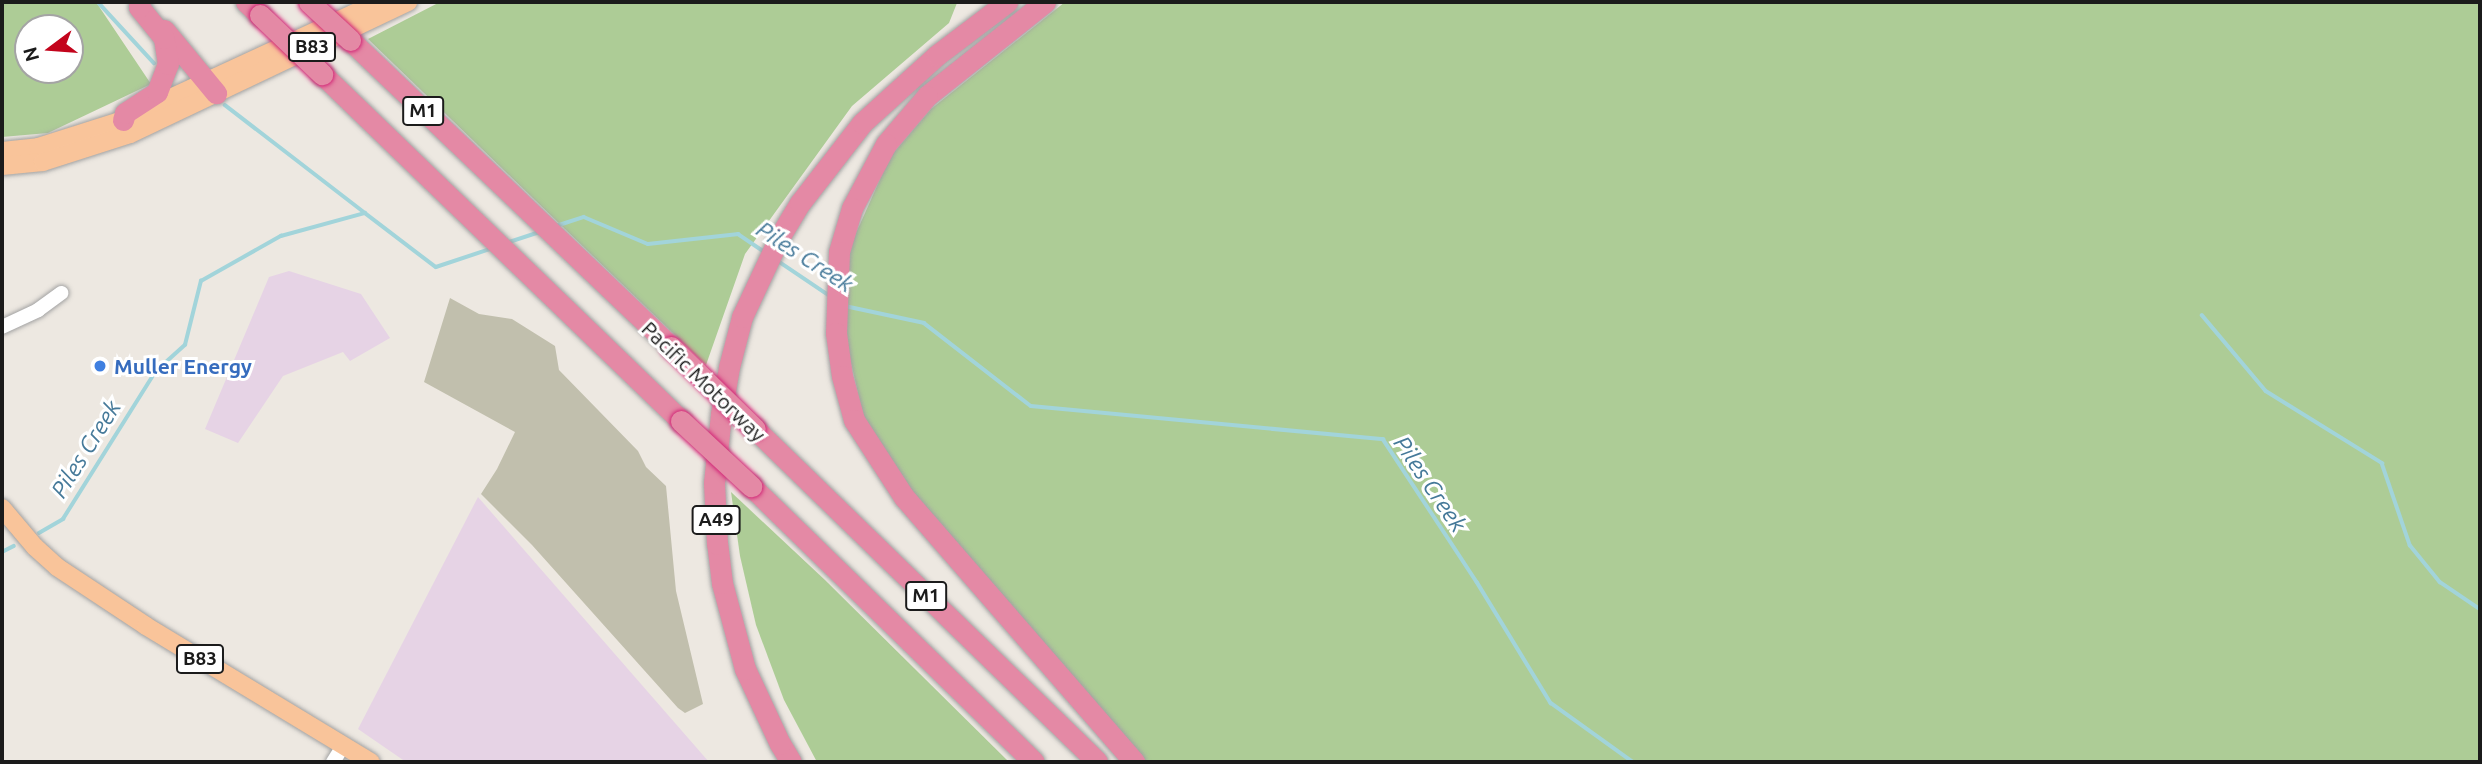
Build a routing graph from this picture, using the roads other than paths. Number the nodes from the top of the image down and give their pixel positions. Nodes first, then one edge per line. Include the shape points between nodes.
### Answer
1 (140, 2) edge
2 (309, 2) edge
3 (378, 2) edge
4 (408, 2) edge
5 (981, 2) edge
6 (1007, 2) edge
7 (1040, 3) edge
8 (253, 8) edge
9 (937, 55) junction
10 (211, 86) junction
11 (123, 120) junction
12 (2, 151) edge
13 (2, 166) edge
14 (61, 293) dead end
15 (2, 327) edge
16 (2, 508) edge
17 (343, 746) junction
18 (333, 762) edge
19 (370, 762) edge
20 (791, 762) edge
21 (1034, 762) edge
22 (1097, 762) edge
23 (1134, 762) edge

1 - 10 highway
1 - 11 highway via 139,7 164,38 168,64 157,92 125,113
2 - 22 highway, Pacific Motorway / M1, bridge
3 - 10 main road, B83
4 - 10 main road, B83
5 - 9 highway
6 - 9 highway, A49
7 - 23 highway via 905,119 886,144 852,208 839,252 836,333 854,420 904,497
8 - 21 highway, Pacific Motorway / M1, bridge
9 - 20 highway, A49 via 862,123 800,203 742,317 727,379 715,483 722,583 745,669
10 - 11 main road, B83
10 - 13 main road, B83 via 130,134 89,150
11 - 12 main road, B83 via 38,147
14 - 15 street
16 - 17 main road, B83 via 57,567
17 - 18 street
17 - 19 main road, B83

